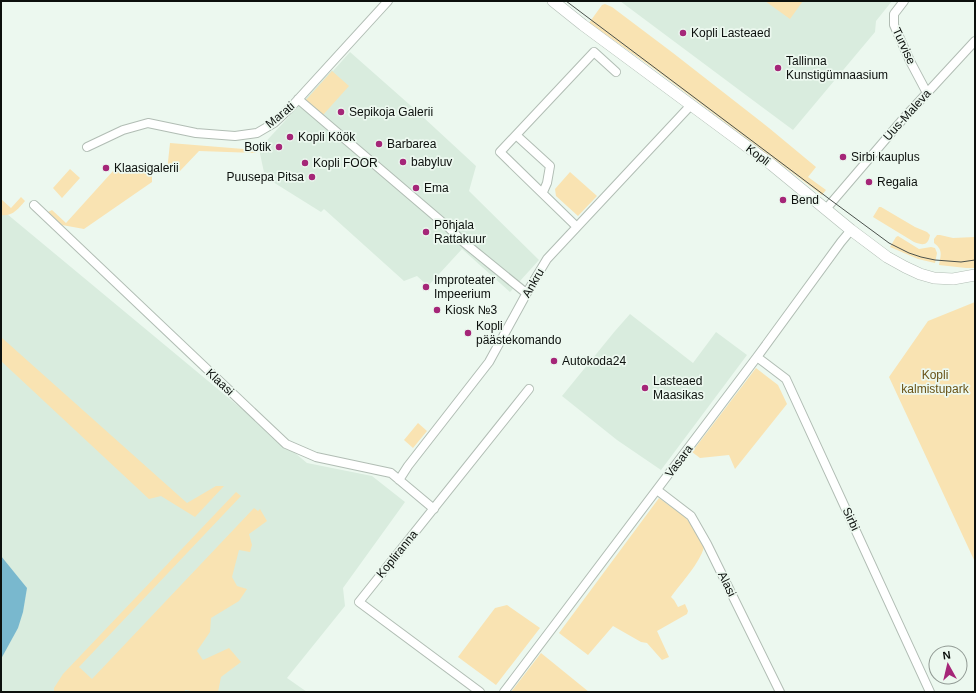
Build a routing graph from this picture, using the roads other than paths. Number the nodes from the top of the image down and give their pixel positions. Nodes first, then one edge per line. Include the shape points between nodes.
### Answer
1 (388, 1) edge
2 (553, 1) edge
3 (904, 1) edge
4 (975, 41) edge
5 (616, 72) dead end
6 (927, 93) junction
7 (298, 99) junction
8 (691, 105) junction
9 (516, 135) junction
10 (87, 147) dead end
11 (543, 192) junction
12 (34, 205) dead end
13 (826, 208) junction
14 (577, 226) junction
15 (851, 230) junction
16 (975, 275) edge
17 (526, 293) junction
18 (757, 357) junction
19 (529, 389) dead end
20 (399, 480) junction
21 (657, 490) junction
22 (434, 508) junction
23 (480, 692) edge
24 (504, 692) edge
25 (780, 692) edge
26 (930, 692) edge

1 - 7 street, Marati
2 - 8 street, Kopli
3 - 6 street, Turvise via 894,14 894,25
4 - 6 street, Uus-Maleva
5 - 9 street via 594,52
6 - 13 street, Uus-Maleva
7 - 10 street, Marati via 274,123 257,133 235,136 196,133 148,123 123,130
7 - 17 street
8 - 13 street, Kopli
8 - 14 street, Ankru
9 - 11 street via 550,166
9 - 11 street via 500,152
11 - 14 street
12 - 20 street, Klaasi via 286,444 316,457 391,473
13 - 15 street, Kopli
14 - 17 street, Ankru via 547,259
15 - 16 street, Kopli via 887,257 920,274 943,279
15 - 18 street, Vasara
17 - 20 street, Ankru via 490,362
18 - 21 street, Vasara
18 - 26 street, Sirbi via 786,379
19 - 22 street, Kopliranna
20 - 22 street, Klaasi
21 - 24 street, Vasara
21 - 25 street, Alasi via 692,516
22 - 23 street, Kopliranna via 359,602

